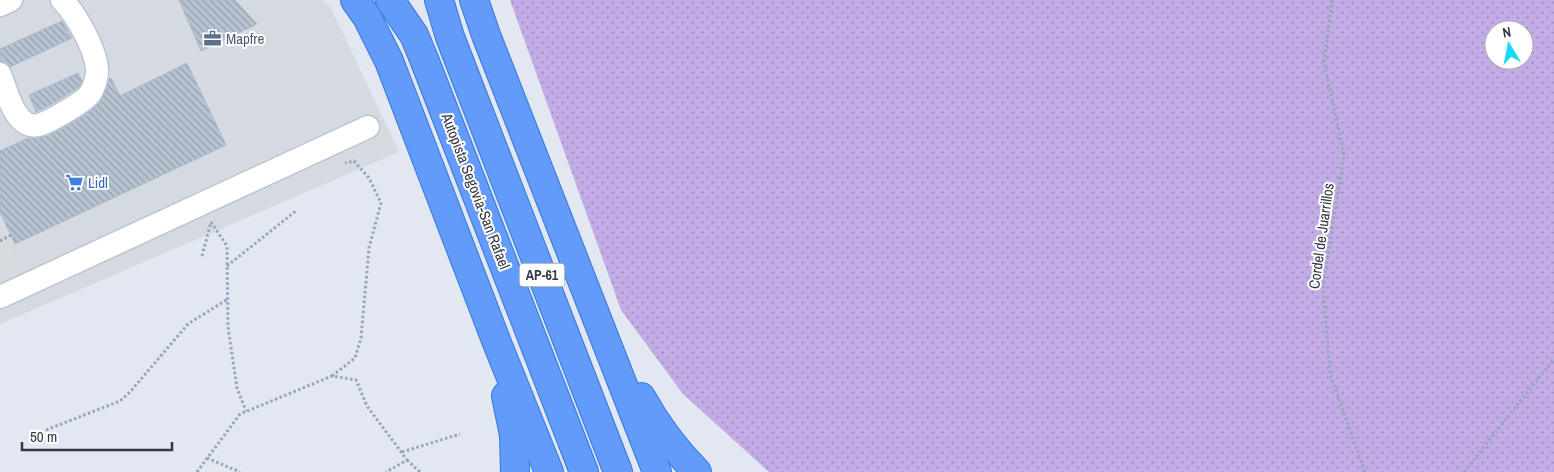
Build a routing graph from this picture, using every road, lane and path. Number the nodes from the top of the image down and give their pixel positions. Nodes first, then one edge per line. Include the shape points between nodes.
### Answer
1 (11, 0) edge
2 (62, 0) edge
3 (355, 0) edge
4 (390, 0) edge
5 (439, 0) edge
6 (474, 0) edge
7 (1332, 0) edge
8 (0, 6) edge
9 (0, 74) edge
10 (368, 127) dead end
11 (339, 164) dead end
12 (297, 210) dead end
13 (206, 213) junction
14 (11, 235) dead end
15 (0, 241) edge
16 (202, 256) dead end
17 (227, 266) junction
18 (0, 297) edge
19 (228, 299) junction
20 (594, 313) junction
21 (497, 343) junction
22 (1554, 359) edge
23 (332, 376) junction
24 (246, 411) junction
25 (46, 430) dead end
26 (460, 434) dead end
27 (402, 452) junction
28 (207, 458) junction
29 (407, 460) junction
30 (197, 472) edge
31 (240, 472) edge
32 (386, 472) edge
33 (420, 472) edge
34 (515, 472) edge
35 (549, 472) edge
36 (584, 472) edge
37 (618, 472) edge
38 (658, 472) edge
39 (697, 472) edge
40 (1365, 472) edge
41 (1464, 472) edge

1 - 8 street
2 - 9 street via 84,34 96,61 97,73 89,95 52,118 29,126 14,108
3 - 21 highway via 389,61
4 - 36 highway, Autopista Segovia-San Rafael / AP-61 via 414,35 424,58
5 - 37 highway, Autopista Segovia-San Rafael / AP-61 via 450,37
6 - 20 highway
7 - 40 path, Cordel de Juarrillos via 1324,63 1344,155 1323,287 1330,374
10 - 13 street
11 - 23 path via 354,161 369,178 381,203 369,248 361,338 355,358
12 - 17 path
13 - 16 path
13 - 17 path via 227,246
13 - 18 street
14 - 15 path
17 - 19 path
19 - 24 path via 228,327 237,388
19 - 25 path via 188,324 120,401
20 - 38 highway
20 - 39 highway via 653,419
21 - 34 highway via 514,435
21 - 35 highway
22 - 41 path
23 - 24 path
23 - 27 path via 356,380 367,406
24 - 28 path via 240,414
26 - 27 path
27 - 29 path
28 - 30 path
28 - 31 path
29 - 32 path
29 - 33 path

